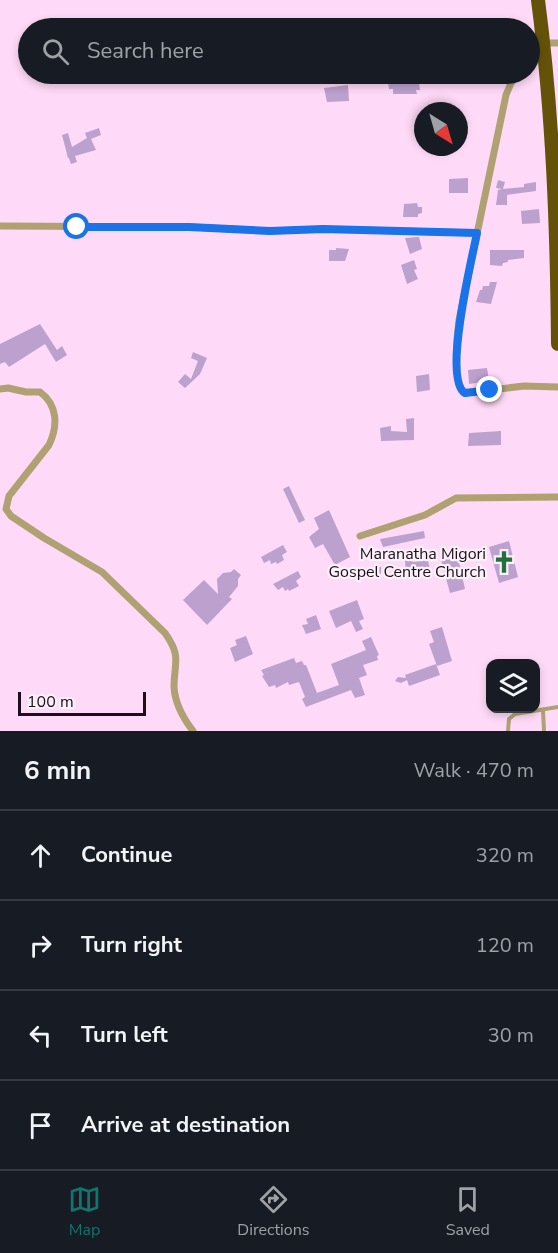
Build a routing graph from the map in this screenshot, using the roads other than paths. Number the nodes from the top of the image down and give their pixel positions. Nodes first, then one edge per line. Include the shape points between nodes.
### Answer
1 (538, 0) edge
2 (543, 43) junction
3 (558, 43) edge
4 (545, 57) junction
5 (540, 58) edge
6 (511, 84) edge
7 (0, 226) edge
8 (477, 233) junction
9 (558, 344) edge
10 (558, 387) edge
11 (0, 389) edge
12 (558, 497) edge
13 (360, 536) dead end
14 (558, 707) edge
15 (543, 710) junction
16 (193, 731) edge
17 (508, 731) edge
18 (544, 731) edge

1 - 2 highway
2 - 3 street
2 - 4 highway
4 - 5 street
4 - 9 highway via 556,208
6 - 8 street
7 - 8 street
8 - 10 street via 458,331 460,389 465,393 524,386
11 - 16 street via 40,392 52,405 55,417 49,445 9,496 5,505 8,513 102,572 165,633 177,658 176,701
12 - 13 street via 456,498 425,515
14 - 15 lane
15 - 17 lane via 515,714 509,719
15 - 18 lane

